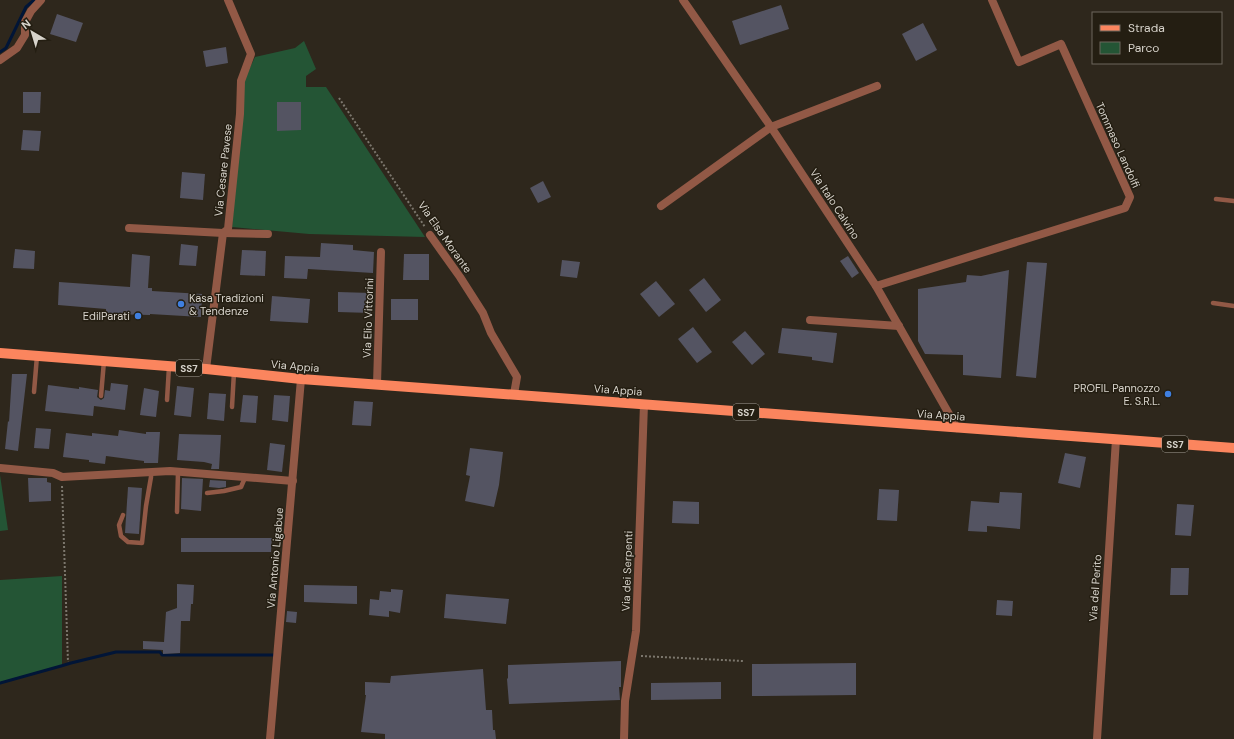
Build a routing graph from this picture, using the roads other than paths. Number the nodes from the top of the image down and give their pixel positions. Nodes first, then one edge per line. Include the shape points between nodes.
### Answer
1 (41, 0) edge
2 (228, 0) edge
3 (684, 0) edge
4 (992, 0) edge
5 (0, 60) edge
6 (877, 86) dead end
7 (771, 127) junction
8 (1216, 199) dead end
9 (1234, 201) edge
10 (661, 206) dead end
11 (128, 228) dead end
12 (223, 233) junction
13 (268, 234) dead end
14 (430, 235) road end
15 (381, 252) dead end
16 (876, 286) junction
17 (1213, 303) dead end
18 (1234, 306) edge
19 (810, 320) dead end
20 (899, 326) junction
21 (0, 353) edge
22 (37, 356) junction
23 (104, 362) junction
24 (169, 366) junction
25 (206, 369) junction
26 (234, 372) junction
27 (301, 379) junction
28 (377, 384) junction
29 (34, 392) dead end
30 (514, 394) junction
31 (101, 396) dead end
32 (167, 400) dead end
33 (644, 404) junction
34 (232, 407) dead end
35 (957, 428) junction
36 (1116, 439) junction
37 (1234, 448) edge
38 (0, 468) edge
39 (151, 472) junction
40 (178, 472) junction
41 (244, 477) junction
42 (293, 481) junction
43 (207, 493) dead end
44 (177, 512) dead end
45 (123, 515) dead end
46 (270, 739) edge
47 (624, 739) edge
48 (1097, 739) edge

1 - 5 street via 25,22 25,35 17,48
2 - 12 street, Via Cesare Pavese via 251,54 241,81 228,229
3 - 7 street, Via Italo Calvino
4 - 16 street, Tommaso Landolfi via 1019,62 1061,44 1130,197 1125,208
6 - 7 street
7 - 10 street
7 - 16 street, Via Italo Calvino
8 - 9 lane
11 - 12 street
12 - 13 street
12 - 25 street, Via Cesare Pavese
14 - 30 street, Via Elsa Morante via 483,313 491,333 517,377
15 - 28 street, Via Elio Vittorini
16 - 20 street, Via Italo Calvino
17 - 18 lane
19 - 20 street
20 - 35 street, Via Italo Calvino
21 - 22 main road, Via Appia / SS7
22 - 23 main road, Via Appia / SS7
22 - 29 lane
23 - 24 main road, Via Appia / SS7
23 - 31 lane
24 - 25 main road, Via Appia / SS7
24 - 32 lane
25 - 26 main road, Via Appia / SS7
26 - 27 main road, Via Appia / SS7
26 - 34 lane
27 - 28 main road, Via Appia / SS7
27 - 42 street, Via Antonio Ligabue
28 - 30 main road, Via Appia / SS7
30 - 33 main road, Via Appia / SS7
33 - 35 main road, Via Appia / SS7
33 - 47 street, Via dei Serpenti via 636,631 625,701
35 - 36 main road, Via Appia / SS7
36 - 37 main road, Via Appia / SS7
36 - 48 street, Via del Perito
38 - 39 street via 53,473 62,477
39 - 40 street
39 - 45 lane via 142,543 128,542 121,536 119,525
40 - 41 street
40 - 44 lane
41 - 42 street
41 - 43 lane via 241,487
42 - 46 street, Via Antonio Ligabue

